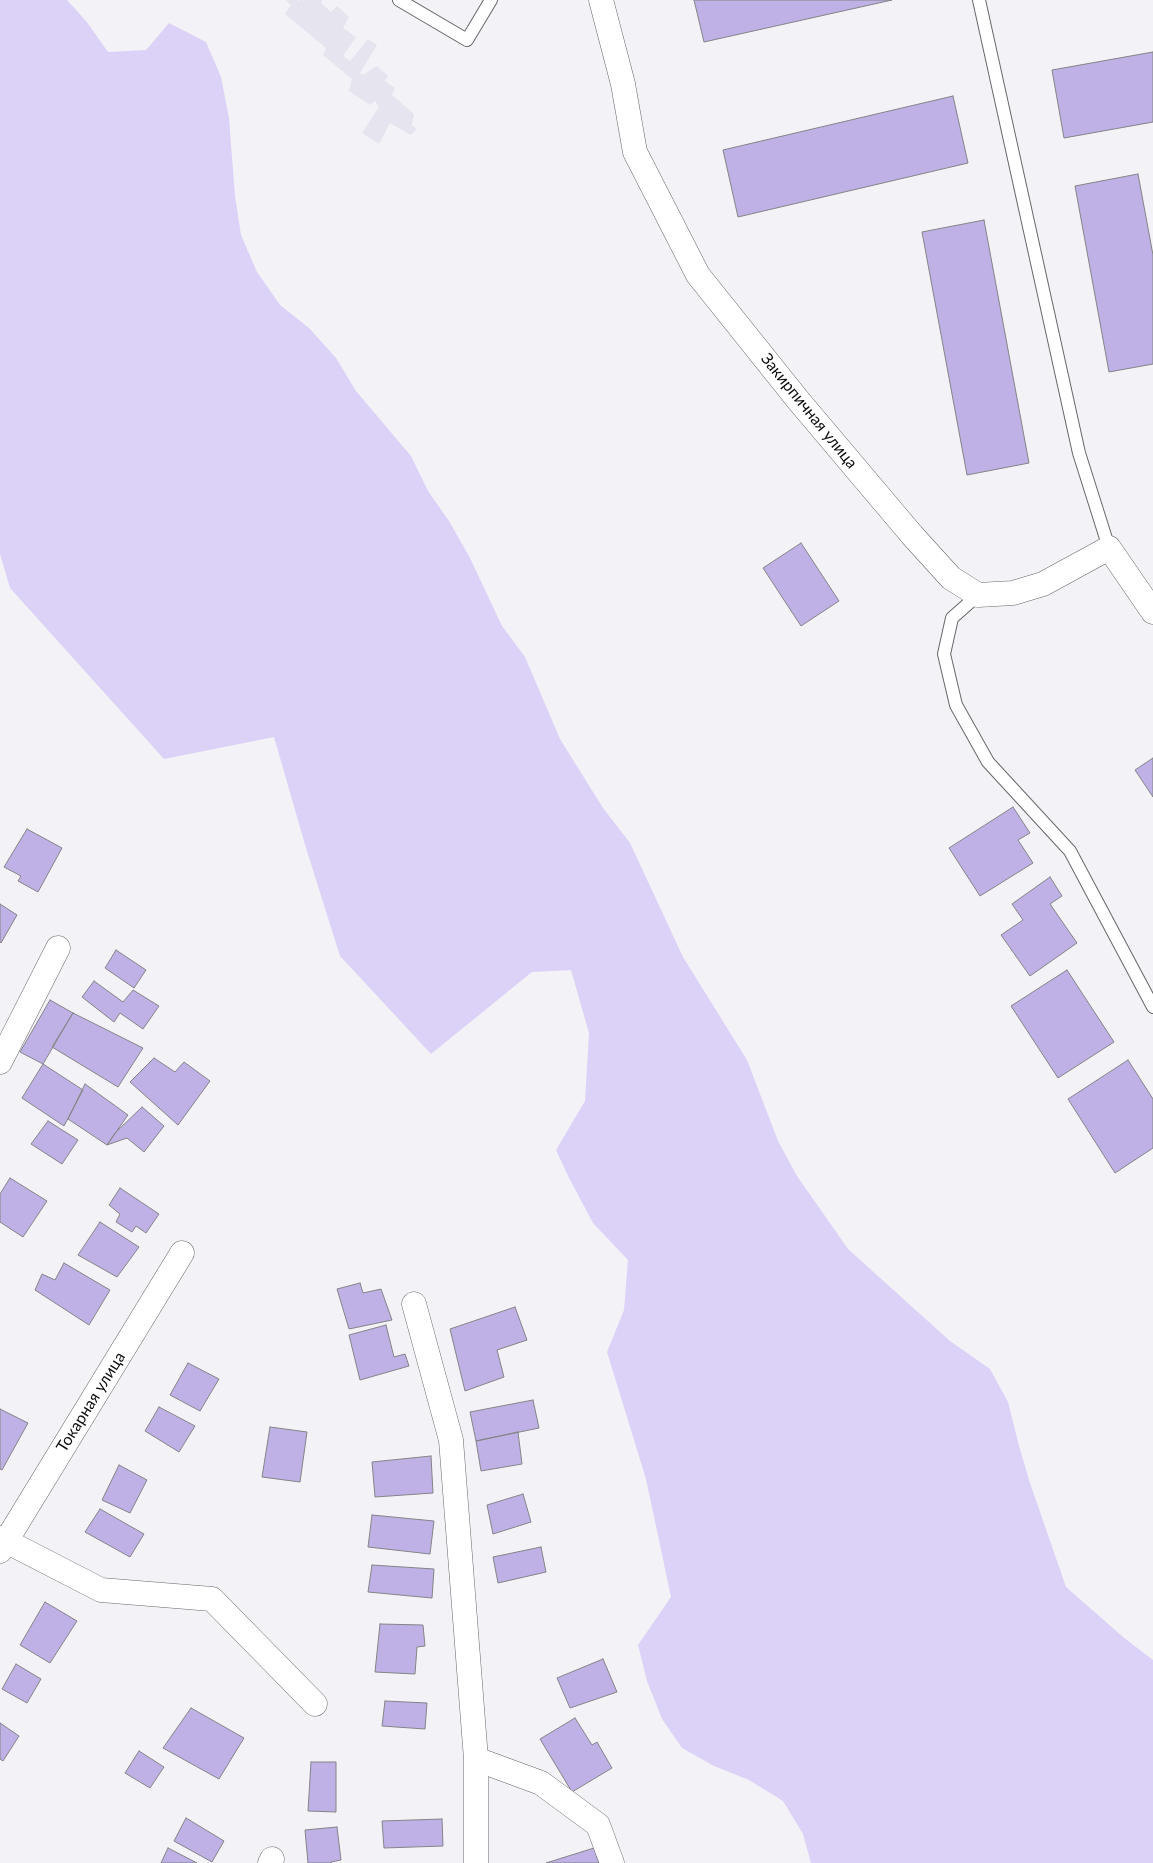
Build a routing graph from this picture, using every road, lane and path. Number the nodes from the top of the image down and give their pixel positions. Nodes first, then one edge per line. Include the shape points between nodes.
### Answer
1 (398, 0) edge
2 (491, 0) edge
3 (601, 0) edge
4 (979, 0) edge
5 (1109, 548) junction
6 (978, 595) junction
7 (1153, 612) edge
8 (58, 948) dead end
9 (1153, 1007) edge
10 (0, 1062) edge
11 (182, 1254) dead end
12 (414, 1304) dead end
13 (2, 1543) edge
14 (315, 1704) dead end
15 (476, 1759) junction
16 (476, 1863) edge
17 (612, 1863) edge

1 - 2 lane via 467,40
3 - 6 street, Закирпичная улица via 623,84 635,152 698,275 912,535 951,578
4 - 5 lane via 1079,453
5 - 6 street via 1043,584 1013,593
5 - 7 street
6 - 9 lane via 952,618 944,654 956,705 988,762 1070,851
8 - 10 street
11 - 13 street, Токарная улица
12 - 15 street via 451,1440
13 - 14 street via 101,1590 212,1599
15 - 16 street
15 - 17 street via 541,1783 598,1826

